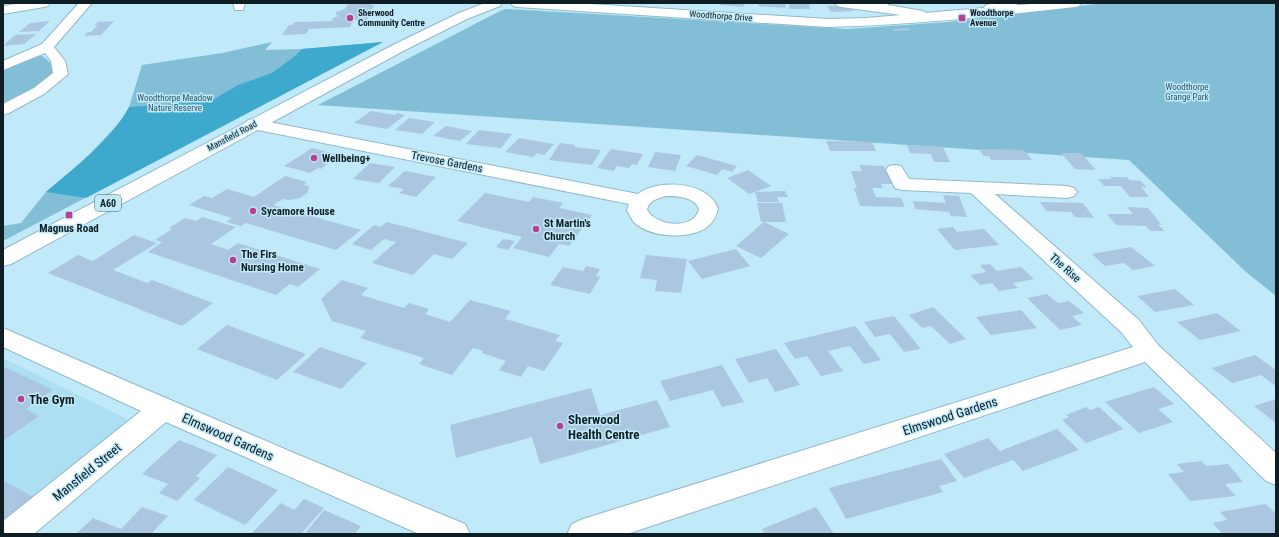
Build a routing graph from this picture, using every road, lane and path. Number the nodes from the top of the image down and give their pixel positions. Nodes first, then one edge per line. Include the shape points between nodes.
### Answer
1 (44, 3) edge
2 (86, 3) edge
3 (480, 3) edge
4 (496, 3) edge
5 (517, 3) edge
6 (841, 3) edge
7 (1012, 3) edge
8 (1075, 3) edge
9 (882, 6) edge
10 (3, 10) edge
11 (993, 12) junction
12 (463, 16) junction
13 (925, 17) junction
14 (47, 47) junction
15 (3, 66) edge
16 (3, 110) edge
17 (254, 124) junction
18 (895, 170) dead end
19 (976, 188) junction
20 (1067, 192) dead end
21 (640, 200) dead end
22 (3, 259) edge
23 (3, 337) edge
24 (1149, 351) junction
25 (163, 409) junction
26 (1276, 472) edge
27 (11, 534) edge
28 (454, 534) edge
29 (583, 534) edge

1 - 10 main road
2 - 14 main road
3 - 12 main road, Mansfield Road / A60 via 466,10
4 - 12 main road, Mansfield Road / A60
5 - 13 main road, Woodthorpe Drive via 822,22 866,22
6 - 9 main road, Woodthorpe Drive
7 - 11 main road via 989,9
8 - 11 main road, Woodthorpe Drive
9 - 13 main road, Woodthorpe Drive
11 - 13 main road, Woodthorpe Drive
12 - 17 main road, Mansfield Road / A60
14 - 15 main road
14 - 16 main road via 58,60 61,74 39,91
17 - 21 main road, Trevose Gardens
17 - 22 main road, Mansfield Road / A60
18 - 19 main road via 902,184
19 - 20 main road
19 - 24 main road, The Rise via 1130,326
23 - 25 main road, Elmswood Gardens
24 - 26 main road
24 - 29 main road, Elmswood Gardens
25 - 27 main road, Mansfield Street
25 - 28 main road, Elmswood Gardens

